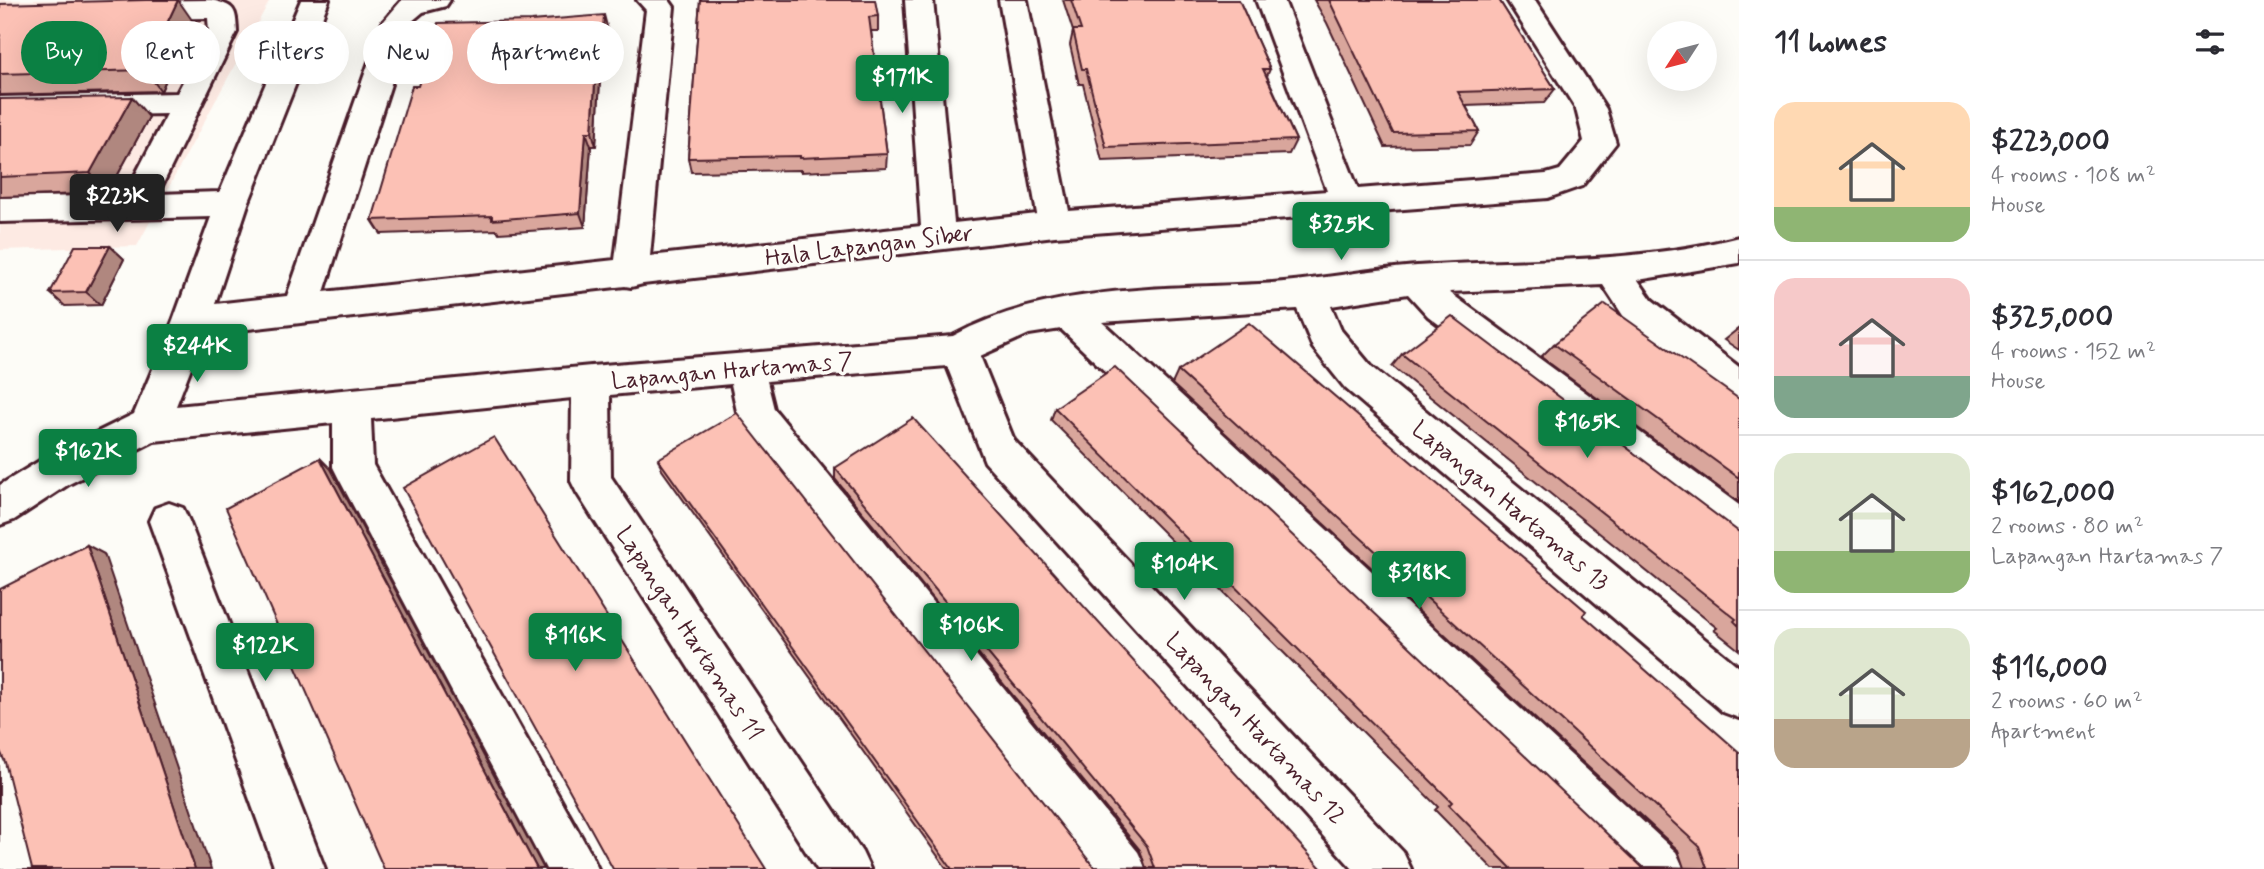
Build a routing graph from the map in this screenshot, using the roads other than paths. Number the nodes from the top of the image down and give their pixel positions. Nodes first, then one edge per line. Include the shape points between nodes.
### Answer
1 (315, 0) edge
2 (436, 0) edge
3 (651, 0) edge
4 (919, 0) edge
5 (1013, 0) edge
6 (1270, 0) edge
7 (1521, 0) edge
8 (111, 10) edge
9 (187, 103) junction
10 (0, 107) edge
11 (1347, 202) junction
12 (232, 204) junction
13 (136, 206) junction
14 (0, 210) edge
15 (1055, 224) junction
16 (938, 236) junction
17 (1733, 257) edge
18 (1612, 271) junction
19 (631, 274) junction
20 (1415, 280) junction
21 (1309, 295) junction
22 (301, 308) junction
23 (1068, 313) junction
24 (191, 321) junction
25 (959, 350) junction
26 (746, 370) junction
27 (591, 381) junction
28 (1739, 388) edge
29 (352, 404) junction
30 (149, 425) junction
31 (0, 507) edge
32 (169, 521) dead end
33 (1739, 529) edge
34 (1739, 695) edge
35 (0, 769) edge
36 (24, 869) edge
37 (300, 869) edge
38 (573, 869) edge
39 (845, 869) edge
40 (1121, 869) edge
41 (1386, 869) edge
42 (1659, 869) edge

1 - 12 street
2 - 22 street via 404,9 397,22
3 - 19 street via 660,7
4 - 16 street
5 - 15 street
6 - 11 street
7 - 11 street, Hala Lapangan Siber via 1591,109 1600,144 1571,178 1548,186
8 - 9 street via 208,8 222,13 223,32
9 - 10 street
9 - 13 street
11 - 15 street, Hala Lapangan Siber
12 - 13 street
12 - 24 street
13 - 14 street
15 - 16 street, Hala Lapangan Siber
16 - 19 street, Hala Lapangan Siber
17 - 18 street, Lapangan Hartamas 7
18 - 20 street, Lapangan Hartamas 7
18 - 28 street via 1640,310
19 - 22 street, Hala Lapangan Siber
20 - 21 street, Lapangan Hartamas 7
20 - 33 street via 1441,306
21 - 23 street, Lapangan Hartamas 7 via 1124,305
21 - 34 street, Lapangan Hartamas 13 via 1326,338 1358,377
22 - 24 street, Hala Lapangan Siber
23 - 25 street, Lapangan Hartamas 7 via 1026,320
23 - 42 street
24 - 30 street
25 - 26 street, Lapangan Hartamas 7
25 - 41 street, Lapangan Hartamas 12 via 999,450
26 - 27 street, Lapangan Hartamas 7
26 - 40 street via 757,416
27 - 29 street, Lapangan Hartamas 7
27 - 39 street, Lapangan Hartamas 11 via 591,481
29 - 30 street, Lapangan Hartamas 7
29 - 38 street via 353,467
30 - 31 street, Lapangan Hartamas 7 via 55,472
32 - 37 street
35 - 36 street

